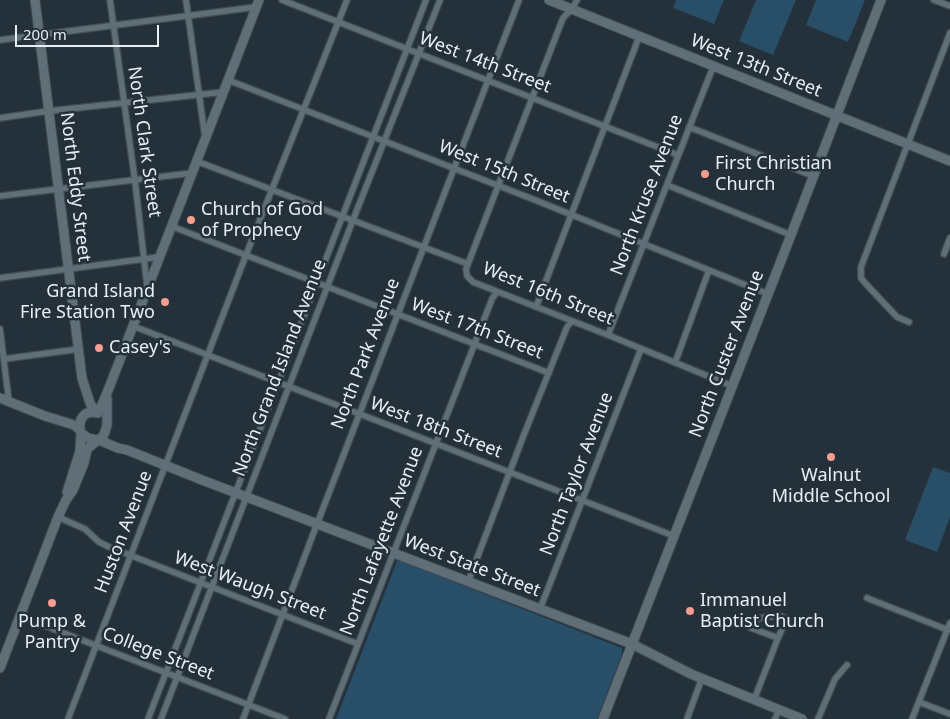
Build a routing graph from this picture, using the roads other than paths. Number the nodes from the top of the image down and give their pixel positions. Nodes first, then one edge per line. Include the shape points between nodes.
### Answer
1 (35, 0) edge
2 (110, 0) edge
3 (186, 0) edge
4 (282, 0) edge
5 (347, 0) edge
6 (426, 0) edge
7 (440, 0) edge
8 (519, 0) edge
9 (549, 0) edge
10 (577, 0) edge
11 (881, 0) edge
12 (934, 0) edge
13 (258, 4) edge
14 (950, 6) edge
15 (572, 9) junction
16 (188, 16) junction
17 (338, 22) junction
18 (114, 25) junction
19 (950, 33) edge
20 (39, 34) junction
21 (639, 36) junction
22 (0, 40) edge
23 (407, 49) junction
24 (419, 53) junction
25 (713, 66) junction
26 (228, 80) junction
27 (488, 80) junction
28 (224, 92) junction
29 (199, 94) junction
30 (533, 97) junction
31 (124, 103) junction
32 (304, 110) junction
33 (49, 111) junction
34 (836, 115) junction
35 (0, 118) edge
36 (605, 126) junction
37 (689, 126) junction
38 (373, 137) junction
39 (206, 138) junction
40 (384, 141) junction
41 (907, 144) junction
42 (678, 155) junction
43 (950, 161) edge
44 (196, 162) junction
45 (454, 168) junction
46 (192, 173) junction
47 (813, 176) junction
48 (135, 180) junction
49 (667, 185) junction
50 (498, 186) junction
51 (59, 189) junction
52 (272, 190) junction
53 (0, 196) edge
54 (571, 215) junction
55 (342, 216) junction
56 (353, 220) junction
57 (171, 226) junction
58 (791, 235) junction
59 (950, 238) edge
60 (644, 244) junction
61 (424, 247) junction
62 (944, 254) dead end
63 (246, 255) junction
64 (159, 257) junction
65 (144, 259) junction
66 (468, 264) junction
67 (69, 269) junction
68 (709, 270) junction
69 (0, 278) edge
70 (317, 283) junction
71 (327, 287) junction
72 (148, 288) junction
73 (497, 292) junction
74 (768, 294) junction
75 (536, 307) junction
76 (398, 314) junction
77 (572, 321) junction
78 (909, 322) dead end
79 (133, 326) junction
80 (0, 329) edge
81 (608, 335) junction
82 (474, 344) junction
83 (79, 349) junction
84 (642, 349) junction
85 (208, 356) junction
86 (4, 360) junction
87 (675, 363) junction
88 (549, 373) junction
89 (82, 378) junction
90 (278, 383) junction
91 (732, 386) junction
92 (289, 387) junction
93 (109, 388) junction
94 (0, 398) edge
95 (9, 402) junction
96 (96, 412) junction
97 (359, 414) junction
98 (83, 416) junction
99 (63, 421) junction
100 (106, 425) junction
101 (80, 432) junction
102 (98, 440) junction
103 (435, 444) junction
104 (128, 450) junction
105 (166, 465) junction
106 (510, 472) junction
107 (235, 492) junction
108 (247, 497) junction
109 (66, 500) junction
110 (582, 500) junction
111 (58, 516) junction
112 (316, 524) junction
113 (674, 536) junction
114 (394, 553) junction
115 (131, 556) junction
116 (468, 582) junction
117 (200, 583) junction
118 (212, 587) junction
119 (867, 598) dead end
120 (540, 609) junction
121 (282, 614) junction
122 (20, 616) junction
123 (949, 627) edge
124 (778, 638) junction
125 (358, 644) junction
126 (632, 644) junction
127 (96, 646) junction
128 (846, 665) dead end
129 (0, 668) edge
130 (166, 673) junction
131 (177, 677) junction
132 (702, 678) junction
133 (754, 700) junction
134 (919, 702) junction
135 (248, 704) junction
136 (778, 710) junction
137 (950, 714) edge
138 (68, 719) edge
139 (148, 719) edge
140 (161, 719) edge
141 (242, 719) edge
142 (285, 719) edge
143 (329, 719) edge
144 (603, 719) edge
145 (686, 719) edge
146 (775, 719) edge
147 (802, 719) edge
148 (818, 719) edge
149 (912, 719) edge

1 - 20 main road, North Eddy Street
2 - 18 street, North Clark Street
3 - 16 street
4 - 17 street, West 14th Street
5 - 17 street, Huston Avenue
6 - 23 street, North Grand Island Avenue
7 - 24 street, North Grand Island Avenue
8 - 27 street, North Park Avenue
9 - 15 main road, West 13th Street
10 - 15 street
11 - 34 main road, North Custer Avenue
12 - 14 street
13 - 16 street
13 - 26 main road
15 - 21 main road, West 13th Street
15 - 30 street via 563,18
16 - 18 street
16 - 29 street
17 - 23 street, West 14th Street
17 - 32 street, Huston Avenue
18 - 20 street
18 - 31 street, North Clark Street
19 - 41 street
20 - 22 street
20 - 33 main road, North Eddy Street
21 - 25 main road, West 13th Street
21 - 36 street
23 - 24 street, West 14th Street
23 - 38 street, North Grand Island Avenue
24 - 27 street, West 14th Street
24 - 40 street, North Grand Island Avenue
25 - 34 main road, West 13th Street
25 - 37 street, North Kruse Avenue
26 - 28 main road
26 - 32 street, West 15th Street
27 - 30 street, West 14th Street
27 - 45 street, North Park Avenue
28 - 29 street
28 - 39 main road
29 - 31 street
29 - 39 street
30 - 36 street, West 14th Street
30 - 50 street
31 - 33 street
31 - 48 street, North Clark Street
32 - 38 street, West 15th Street
32 - 52 street, Huston Avenue
33 - 35 street
33 - 51 main road, North Eddy Street
34 - 41 main road, West 13th Street
34 - 47 main road, North Custer Avenue
36 - 42 street, West 14th Street
36 - 54 street
37 - 42 street, North Kruse Avenue
37 - 47 street
38 - 40 street, West 15th Street
38 - 55 street, North Grand Island Avenue
39 - 44 main road
40 - 45 street, West 15th Street
40 - 56 street, North Grand Island Avenue
41 - 43 main road, West 13th Street
41 - 78 street via 861,267 866,284 897,317
42 - 49 street, North Kruse Avenue
44 - 46 main road
44 - 52 street, West 16th Street
45 - 50 street, West 15th Street
45 - 61 street, North Park Avenue
46 - 48 street
46 - 57 main road
47 - 58 main road, North Custer Avenue
48 - 51 street
48 - 65 street, North Clark Street
49 - 58 street
49 - 60 street, North Kruse Avenue
50 - 54 street, West 15th Street
50 - 66 street
51 - 53 street
51 - 67 main road, North Eddy Street
52 - 55 street, West 16th Street
52 - 63 street, Huston Avenue
54 - 60 street, West 15th Street
54 - 75 street
55 - 56 street, West 16th Street
55 - 70 street, North Grand Island Avenue
56 - 61 street, West 16th Street
56 - 71 street, North Grand Island Avenue
57 - 63 street, West 17th Street
57 - 64 main road
58 - 74 main road, North Custer Avenue
59 - 62 street
60 - 68 street, West 15th Street
60 - 81 street, North Kruse Avenue
61 - 66 street, West 16th Street
61 - 76 street, North Park Avenue
63 - 70 street, West 17th Street
63 - 85 street, Huston Avenue
64 - 65 street
64 - 72 main road
65 - 67 street
65 - 72 street, North Clark Street
66 - 73 street, West 16th Street via 467,276 472,282
67 - 69 street
67 - 83 main road, North Eddy Street
68 - 74 street, West 15th Street
68 - 87 street
70 - 71 street, West 17th Street
70 - 90 street, North Grand Island Avenue
71 - 76 street, West 17th Street
71 - 92 street, North Grand Island Avenue
72 - 79 main road
73 - 75 street, West 16th Street
73 - 82 street, North Lafayette Avenue
74 - 91 main road, North Custer Avenue
75 - 77 street, West 16th Street
76 - 82 street, West 17th Street
76 - 97 street, North Park Avenue
77 - 81 street, West 16th Street
77 - 88 street
79 - 85 street, West 18th Street
79 - 93 main road
80 - 86 street
81 - 84 street, West 16th Street
82 - 88 street, West 17th Street
82 - 103 street, North Lafayette Avenue
83 - 86 street
83 - 89 main road, North Eddy Street
84 - 87 street, West 16th Street
84 - 110 street, North Taylor Avenue
85 - 90 street, West 18th Street
85 - 105 street, Huston Avenue
86 - 95 street
87 - 91 street, West 16th Street
88 - 106 street
89 - 96 main road, North Eddy Street
89 - 98 main road, North Eddy Street
90 - 92 street, West 18th Street
90 - 107 street, North Grand Island Avenue
91 - 113 main road, North Custer Avenue
92 - 97 street, West 18th Street
92 - 108 street, North Grand Island Avenue
93 - 96 main road
93 - 100 main road
94 - 95 main road
95 - 99 main road
96 - 98 main road
96 - 100 main road via 103,416
97 - 103 street, West 18th Street
97 - 112 street, North Park Avenue
98 - 99 main road
98 - 101 main road
99 - 101 main road via 76,426
100 - 102 main road via 103,436
100 - 104 main road, West State Street via 114,439
101 - 102 main road
101 - 109 main road via 80,450
102 - 104 main road, West State Street
102 - 109 main road via 87,449 73,490
103 - 106 street, West 18th Street
103 - 114 street, North Lafayette Avenue
104 - 105 main road, West State Street
105 - 107 main road, West State Street
105 - 115 street, Huston Avenue
106 - 110 street, West 18th Street
106 - 116 street
107 - 108 main road, West State Street
107 - 117 street, North Grand Island Avenue
108 - 112 main road, West State Street
108 - 118 street, North Grand Island Avenue
109 - 111 main road
110 - 113 street, West 18th Street
110 - 120 street, North Taylor Avenue
111 - 115 street, West Waugh Street via 85,529 104,545
111 - 122 main road
112 - 114 main road, West State Street
112 - 121 street, North Park Avenue
113 - 126 main road, North Custer Avenue
114 - 116 main road, West State Street
114 - 125 street, North Lafayette Avenue
115 - 117 street, West Waugh Street
115 - 127 street, Huston Avenue
116 - 120 main road, West State Street
117 - 118 street, West Waugh Street
117 - 130 street, North Grand Island Avenue
118 - 121 street, West Waugh Street
118 - 131 street, North Grand Island Avenue
119 - 123 street
120 - 126 main road, West State Street
121 - 125 street, West Waugh Street
121 - 135 street, North Park Avenue
122 - 127 street, College Street
122 - 129 main road
123 - 134 street
124 - 124 street via 785,618 750,621 751,628
124 - 133 street
125 - 143 street, North Lafayette Avenue
126 - 132 main road, West State Street
126 - 144 main road, North Custer Avenue
127 - 130 street, College Street
127 - 138 street, Huston Avenue
128 - 148 street via 835,679
130 - 131 street, College Street
130 - 139 street, North Grand Island Avenue
131 - 135 street, College Street
131 - 140 street, North Grand Island Avenue
132 - 133 main road, West State Street
132 - 145 street
133 - 136 main road, West State Street
134 - 137 street
134 - 149 street
135 - 141 street, North Park Avenue
135 - 142 street, College Street
136 - 146 street
136 - 147 main road, West State Street

